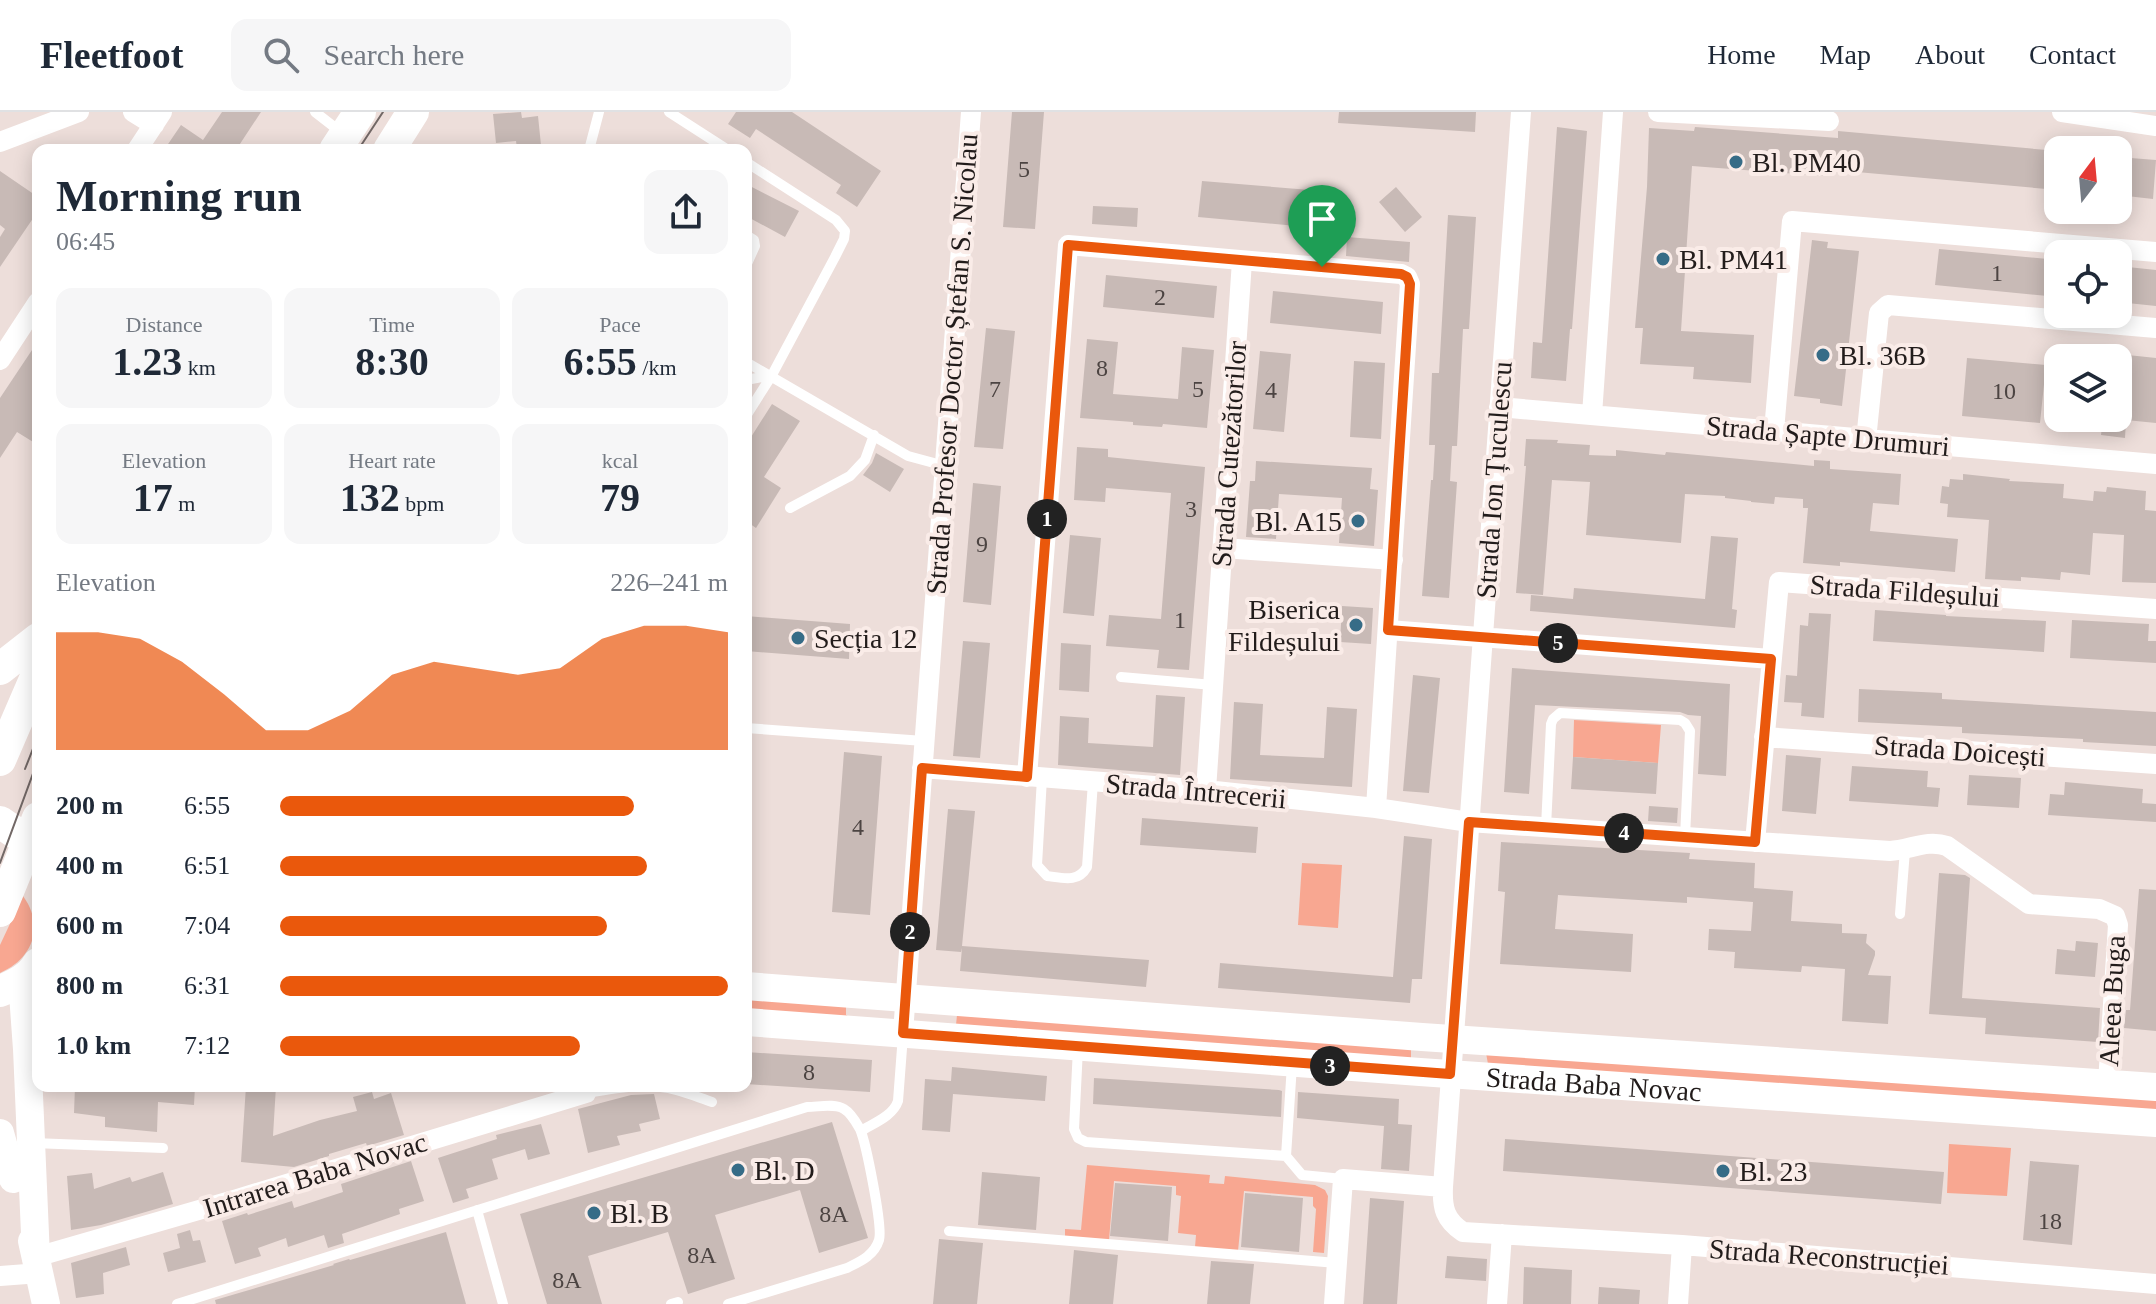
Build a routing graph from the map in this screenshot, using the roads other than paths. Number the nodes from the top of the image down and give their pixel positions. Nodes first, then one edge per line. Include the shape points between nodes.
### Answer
1 (79, 112) edge
2 (133, 112) edge
3 (315, 112) edge
4 (413, 112) edge
5 (599, 112) edge
6 (669, 112) edge
7 (971, 112) edge
8 (1521, 112) edge
9 (1613, 112) edge
10 (1658, 112) edge
11 (2062, 112) edge
12 (158, 119) edge
13 (1829, 121) dead end
14 (2156, 126) edge
15 (347, 132) edge
16 (0, 142) edge
17 (141, 144) edge
18 (393, 144) edge
19 (591, 144) edge
20 (719, 144) edge
21 (752, 166) edge
22 (2156, 252) edge
23 (1242, 261) junction
24 (32, 309) edge
25 (2156, 328) edge
26 (8, 337) edge
27 (0, 360) edge
28 (752, 365) edge
29 (772, 375) junction
30 (752, 379) edge
31 (752, 407) edge
32 (1499, 407) junction
33 (1592, 415) junction
34 (1774, 431) junction
35 (874, 435) junction
36 (1866, 440) junction
37 (2156, 464) edge
38 (945, 466) junction
39 (790, 508) dead end
40 (1223, 548) junction
41 (1393, 560) junction
42 (2156, 609) edge
43 (1388, 630) junction
44 (1483, 637) junction
45 (32, 644) edge
46 (1771, 659) junction
47 (0, 669) edge
48 (1121, 677) dead end
49 (1213, 685) junction
50 (32, 686) edge
51 (752, 728) edge
52 (1764, 737) junction
53 (924, 741) junction
54 (0, 760) edge
55 (2156, 764) edge
56 (922, 768) junction
57 (1035, 777) junction
58 (1093, 782) junction
59 (1206, 790) junction
60 (1376, 808) junction
61 (0, 822) edge
62 (1469, 822) junction
63 (1546, 827) junction
64 (1685, 837) junction
65 (32, 838) edge
66 (1755, 842) junction
67 (32, 845) edge
68 (1905, 850) junction
69 (0, 911) edge
70 (1900, 914) dead end
71 (26, 976) edge
72 (752, 986) edge
73 (905, 998) junction
74 (752, 1022) edge
75 (903, 1033) junction
76 (1453, 1040) junction
77 (1079, 1046) junction
78 (1292, 1063) junction
79 (1450, 1074) junction
80 (2108, 1083) junction
81 (2156, 1087) edge
82 (576, 1092) edge
83 (680, 1092) edge
84 (712, 1102) dead end
85 (2156, 1123) edge
86 (861, 1131) junction
87 (0, 1133) edge
88 (163, 1148) dead end
89 (14, 1155) edge
90 (1286, 1156) junction
91 (1343, 1179) junction
92 (1443, 1187) junction
93 (477, 1210) junction
94 (949, 1231) dead end
95 (1502, 1234) junction
96 (1682, 1245) junction
97 (1337, 1263) junction
98 (38, 1265) junction
99 (0, 1276) edge
100 (2156, 1284) edge
101 (46, 1304) edge
102 (177, 1304) edge
103 (503, 1304) edge
104 (728, 1304) edge
105 (1334, 1304) edge
106 (1497, 1304) edge
107 (1678, 1304) edge

1 - 16 street
2 - 12 street
3 - 15 lane
4 - 18 main road
5 - 19 lane
6 - 20 lane
7 - 38 street, Strada Profesor Doctor Ștefan S. Nicolau
8 - 32 street, Strada Ion Țuculescu
9 - 33 street
10 - 13 street
11 - 14 street
12 - 17 street
21 - 29 lane via 845,231
22 - 34 street via 1792,221
23 - 40 street, Strada Cutezătorilor
23 - 41 street via 1407,277
23 - 57 street via 1068,245
24 - 26 street
25 - 36 street via 1888,305 1879,313
26 - 27 street
28 - 29 lane
29 - 30 lane
29 - 31 lane
29 - 35 lane
32 - 33 street, Strada Șapte Drumuri
32 - 44 street, Strada Ion Țuculescu
33 - 34 street, Strada Șapte Drumuri
34 - 36 street, Strada Șapte Drumuri
35 - 38 lane via 908,456
35 - 39 lane via 865,460 850,476
36 - 37 street, Strada Șapte Drumuri
38 - 53 street, Strada Profesor Doctor Ștefan S. Nicolau
40 - 41 street
40 - 49 street, Strada Cutezătorilor
41 - 43 street
42 - 46 street, Strada Fildeșului via 1779,582
43 - 44 street
43 - 60 street
44 - 46 street
44 - 62 street, Strada Ion Țuculescu
45 - 47 main road
46 - 52 street
48 - 49 lane
49 - 59 street, Strada Cutezătorilor
50 - 54 main road
51 - 53 lane
52 - 55 street, Strada Doicești
52 - 66 street
53 - 56 street, Strada Profesor Doctor Ștefan S. Nicolau
56 - 57 street, Strada Întrecerii
56 - 73 street, Strada Profesor Doctor Ștefan S. Nicolau
57 - 58 street, Strada Întrecerii
57 - 58 lane via 1037,865 1047,876 1058,878 1077,878 1087,867
58 - 59 street, Strada Întrecerii
59 - 60 street, Strada Întrecerii
60 - 62 street, Strada Întrecerii
61 - 65 main road
62 - 63 street, Aleea Buga
62 - 76 street, Strada Ion Țuculescu
63 - 64 street, Aleea Buga
63 - 64 lane via 1551,724 1556,715 1680,720 1690,731
64 - 66 street, Aleea Buga
66 - 68 street, Aleea Buga
67 - 69 main road
68 - 70 lane
68 - 80 street, Aleea Buga via 1932,843 1947,846 2029,904 2099,909 2115,916
71 - 89 main road
72 - 73 main road, Strada Baba Novac
73 - 75 street, Strada Profesor Doctor Ștefan S. Nicolau
73 - 76 main road, Strada Baba Novac
74 - 75 main road, Strada Baba Novac
75 - 77 main road, Strada Baba Novac
75 - 86 lane via 896,1108
76 - 79 street, Strada Ion Țuculescu
76 - 80 main road, Strada Baba Novac
77 - 78 main road, Strada Baba Novac
77 - 90 lane via 1074,1129 1078,1138
78 - 79 main road, Strada Baba Novac
78 - 90 lane
79 - 85 main road, Strada Baba Novac
79 - 92 street
80 - 81 main road, Strada Baba Novac
82 - 98 street, Intrarea Baba Novac
83 - 84 lane
86 - 93 lane via 842,1107 807,1107
86 - 104 lane via 880,1220 872,1253 847,1268
87 - 89 main road
88 - 89 lane
89 - 98 main road
90 - 91 lane via 1302,1175
91 - 92 street
91 - 97 street
92 - 95 street via 1442,1203 1455,1227
93 - 102 lane
93 - 103 lane
94 - 97 lane
95 - 96 street, Strada Reconstrucției
95 - 106 street
96 - 100 street, Strada Reconstrucției
96 - 107 street
97 - 105 street
98 - 99 street, Intrarea Baba Novac
98 - 101 main road

